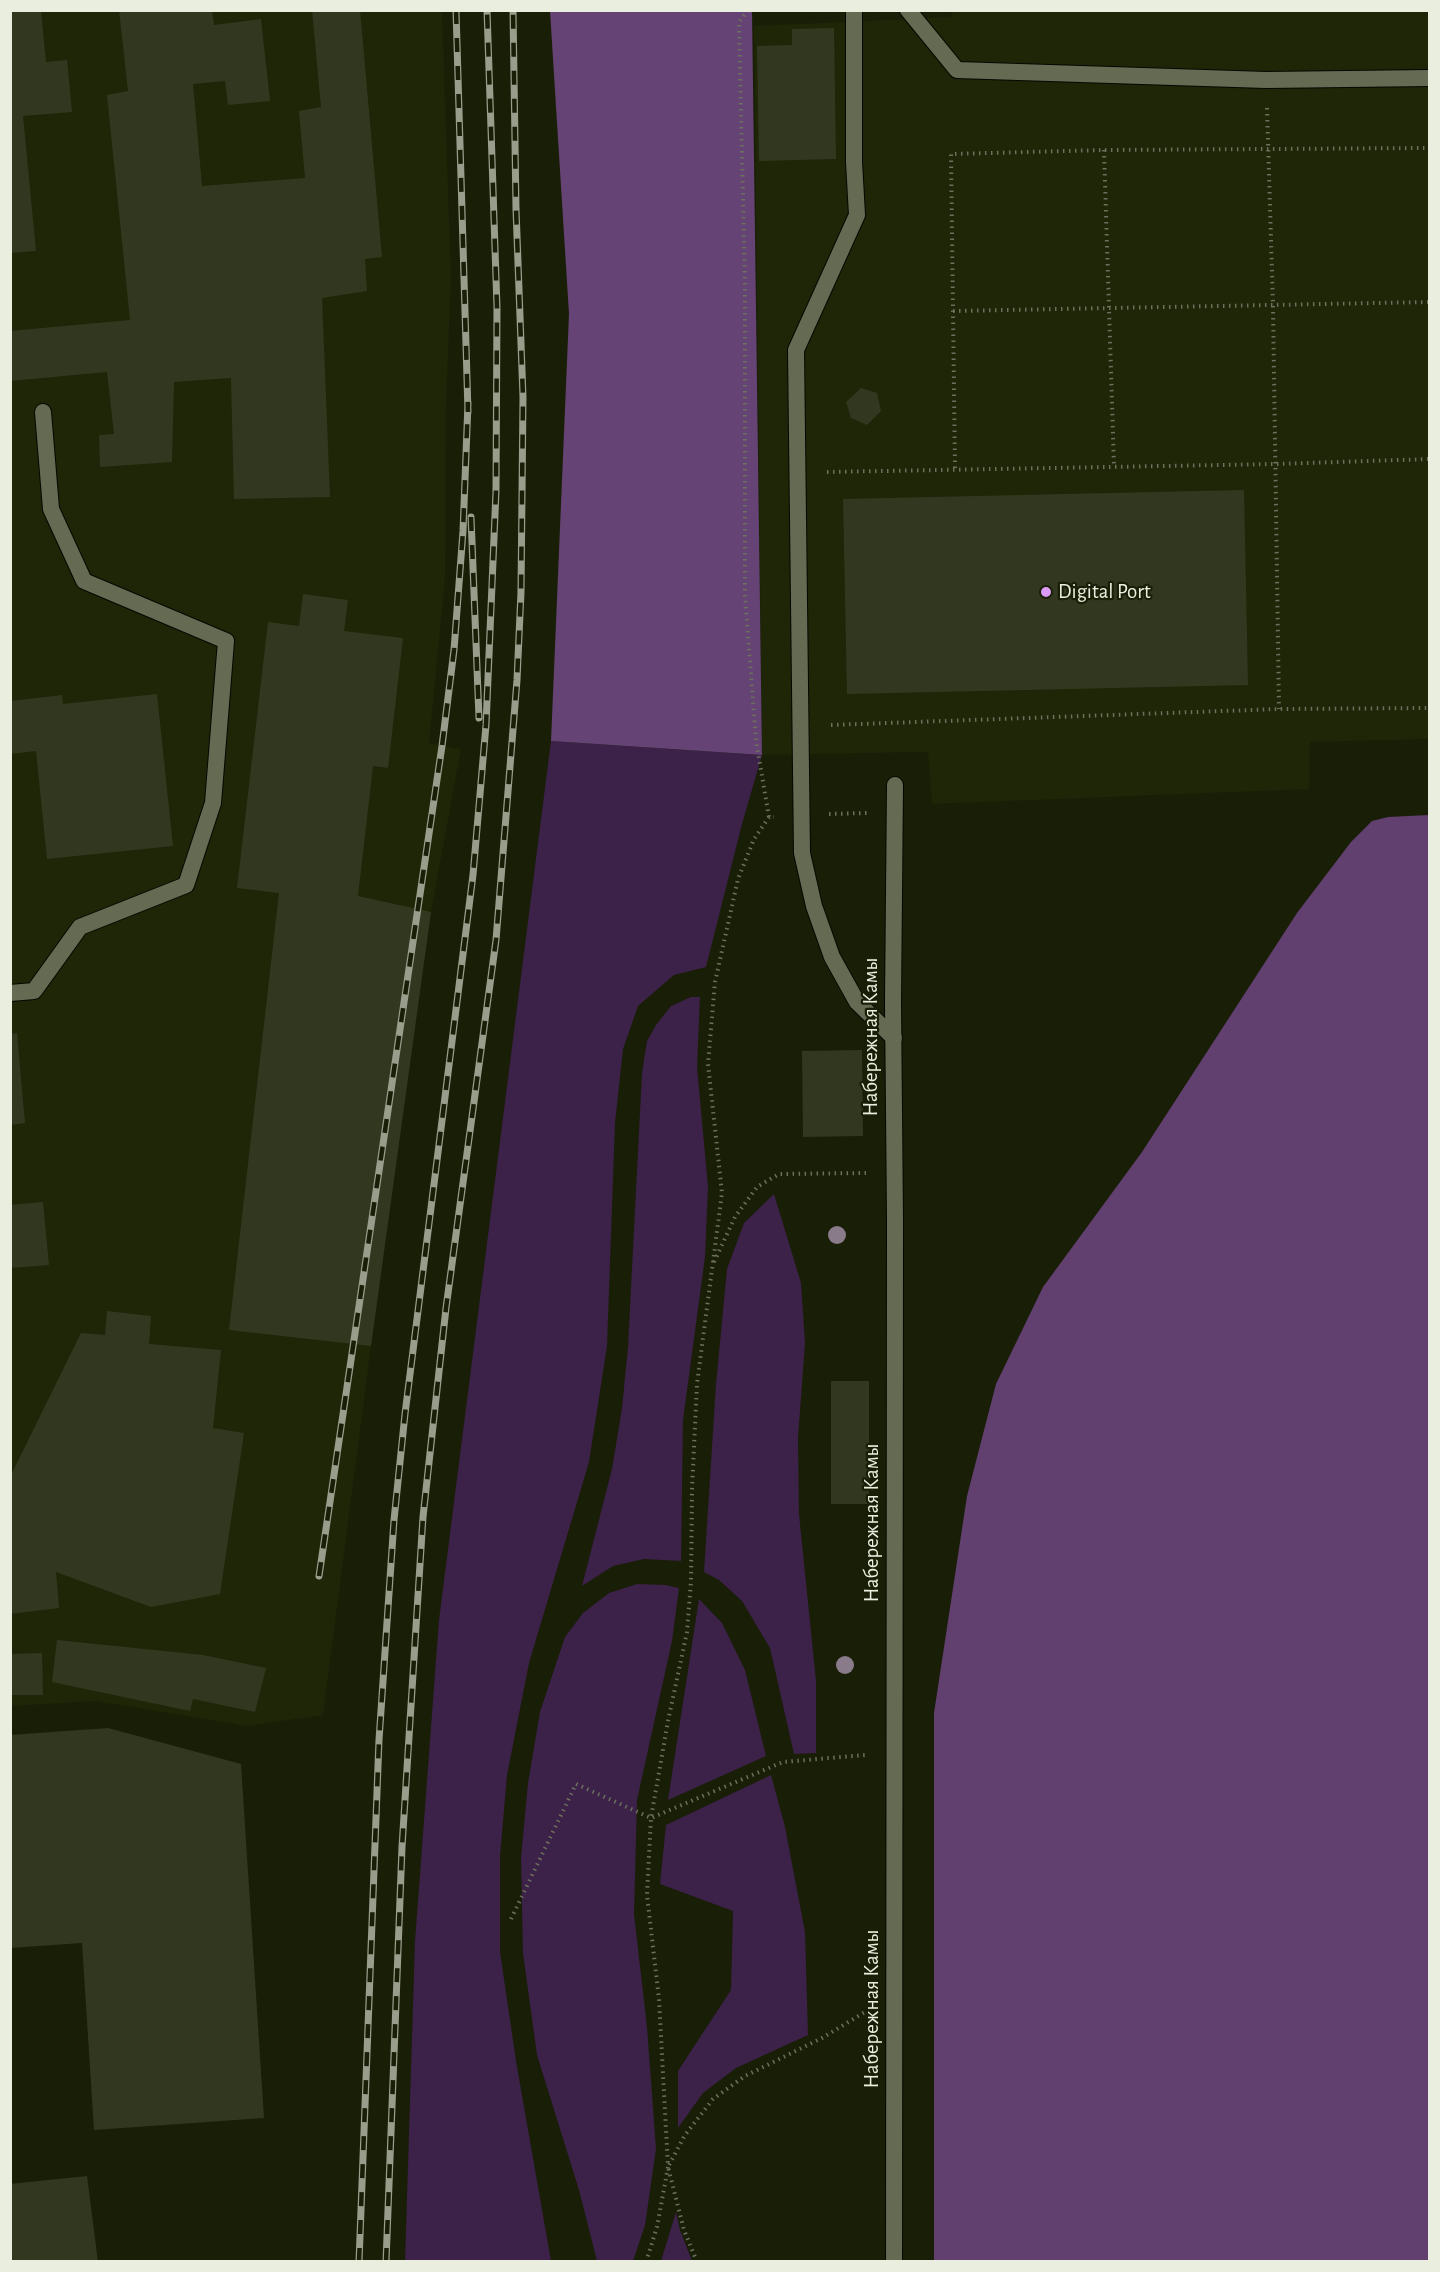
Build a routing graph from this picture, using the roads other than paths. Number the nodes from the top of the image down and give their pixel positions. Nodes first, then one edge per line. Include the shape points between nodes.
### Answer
1 (854, 10) edge
2 (908, 10) edge
3 (1430, 78) edge
4 (43, 412) dead end
5 (895, 785) dead end
6 (10, 993) edge
7 (894, 1038) junction
8 (894, 2262) edge

1 - 7 street via 857,215 796,350 801,816 804,863 832,957 857,1002
2 - 3 street via 957,70 1266,80
4 - 6 street via 51,509 84,581 226,641 213,803 186,885 80,927 34,991
5 - 7 street, Набережная Камы
7 - 8 street, Набережная Камы

